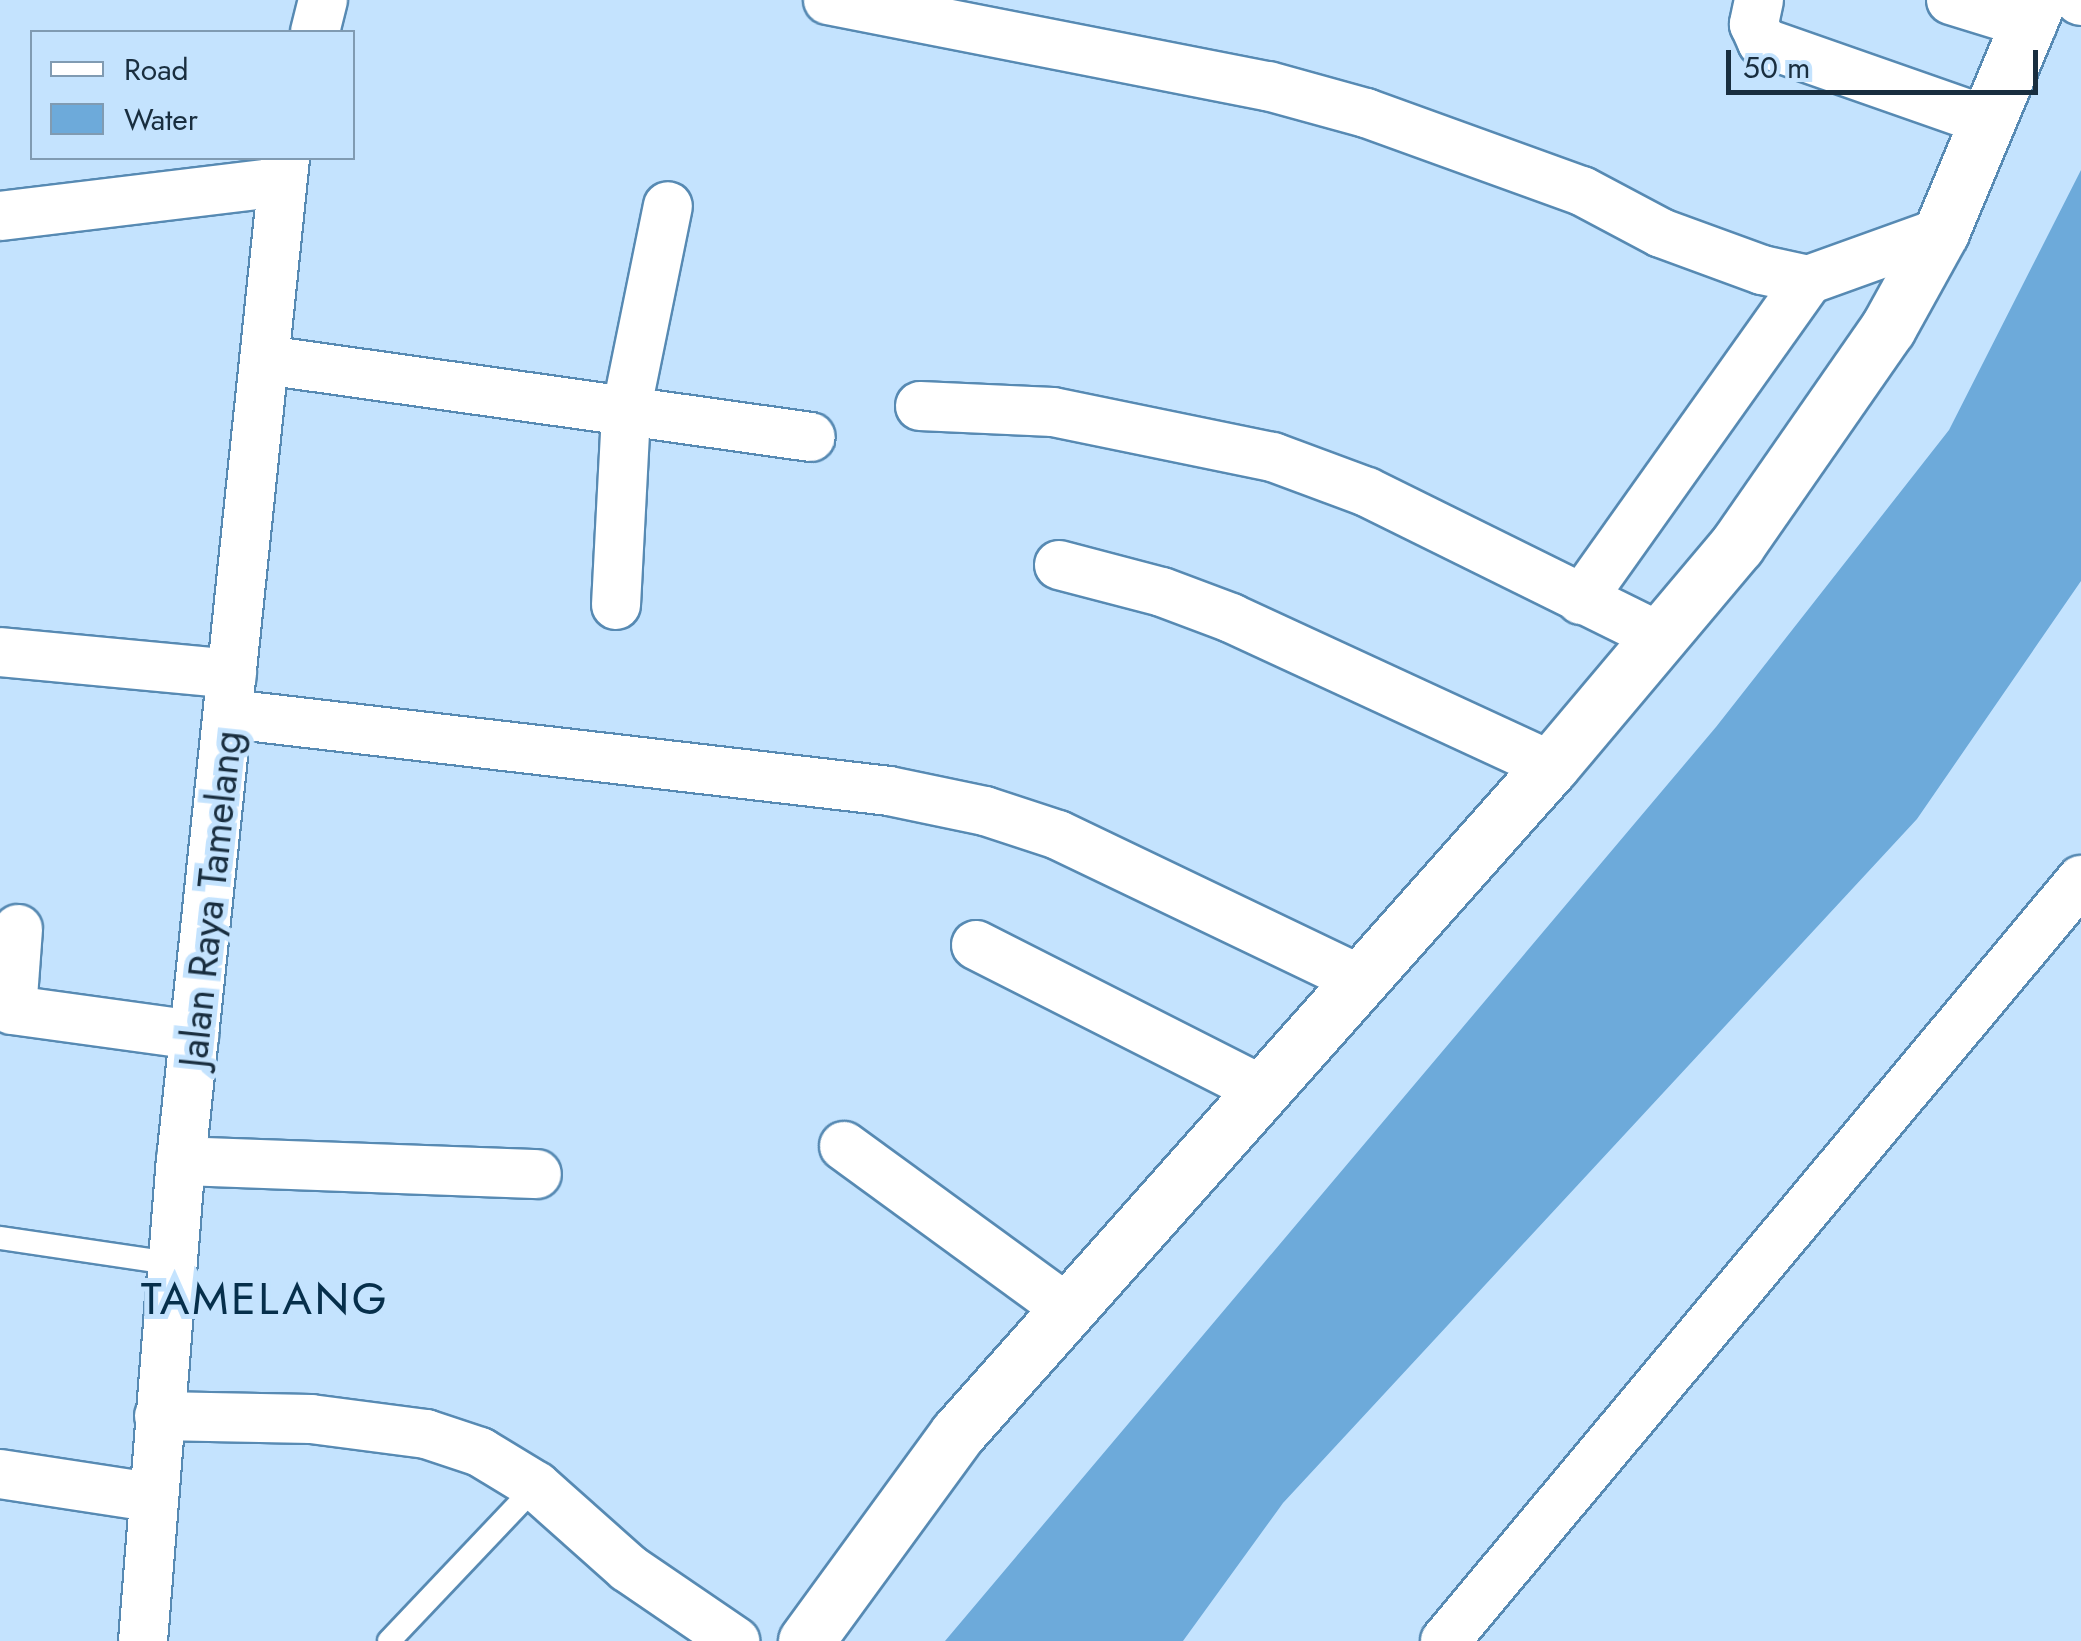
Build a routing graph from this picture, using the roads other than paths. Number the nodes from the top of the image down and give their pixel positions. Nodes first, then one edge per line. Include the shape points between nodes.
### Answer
1 (324, 0) edge
2 (828, 0) edge
3 (1759, 0) edge
4 (1951, 0) edge
5 (2035, 12) edge
6 (1030, 18) edge
7 (316, 30) edge
8 (1990, 122) junction
9 (282, 170) edge
10 (668, 206) dead end
11 (0, 216) edge
12 (1941, 232) junction
13 (1808, 280) junction
14 (265, 360) junction
15 (920, 406) dead end
16 (626, 412) junction
17 (811, 438) dead end
18 (1059, 565) dead end
19 (1581, 600) junction
20 (616, 604) dead end
21 (1662, 638) junction
22 (0, 652) edge
23 (231, 694) junction
24 (1552, 766) junction
25 (2081, 880) edge
26 (18, 930) dead end
27 (976, 944) dead end
28 (1360, 980) junction
29 (194, 1035) junction
30 (1258, 1088) junction
31 (844, 1146) dead end
32 (181, 1160) junction
33 (538, 1174) dead end
34 (0, 1238) edge
35 (177, 1264) junction
36 (1066, 1308) junction
37 (159, 1416) junction
38 (0, 1474) edge
39 (536, 1486) junction
40 (150, 1497) junction
41 (142, 1641) edge
42 (389, 1641) edge
43 (736, 1641) edge
44 (806, 1641) edge
45 (1444, 1641) edge

1 - 7 street
2 - 6 street
3 - 8 street via 1754,24 1762,42
4 - 5 street
5 - 8 street
6 - 13 street via 1366,113 1582,191 1720,257
8 - 12 street
9 - 11 street
9 - 14 street, Jalan Raya Tamelang
10 - 16 street
12 - 13 street
12 - 21 street via 1888,328 1790,475
13 - 19 street
14 - 16 street
14 - 23 street, Jalan Raya Tamelang
15 - 19 street via 1053,412 1273,457 1367,492
16 - 17 street
16 - 20 street
18 - 24 street via 1230,618
19 - 21 street
21 - 24 street
22 - 23 street
23 - 28 street via 888,790 985,811 1058,834
23 - 29 street, Jalan Raya Tamelang
24 - 28 street
25 - 45 street
26 - 29 street via 12,1010
27 - 30 street
28 - 30 street
29 - 32 street, Jalan Raya Tamelang
30 - 36 street
31 - 36 street
32 - 33 street
32 - 35 street, Jalan Raya Tamelang
34 - 35 lane
35 - 37 street, Jalan Raya Tamelang
36 - 44 street via 921,1480
37 - 39 street via 311,1419 426,1434 480,1452
37 - 40 street, Jalan Raya Tamelang
38 - 40 street
39 - 42 lane
39 - 43 street via 628,1568
40 - 41 street, Jalan Raya Tamelang

